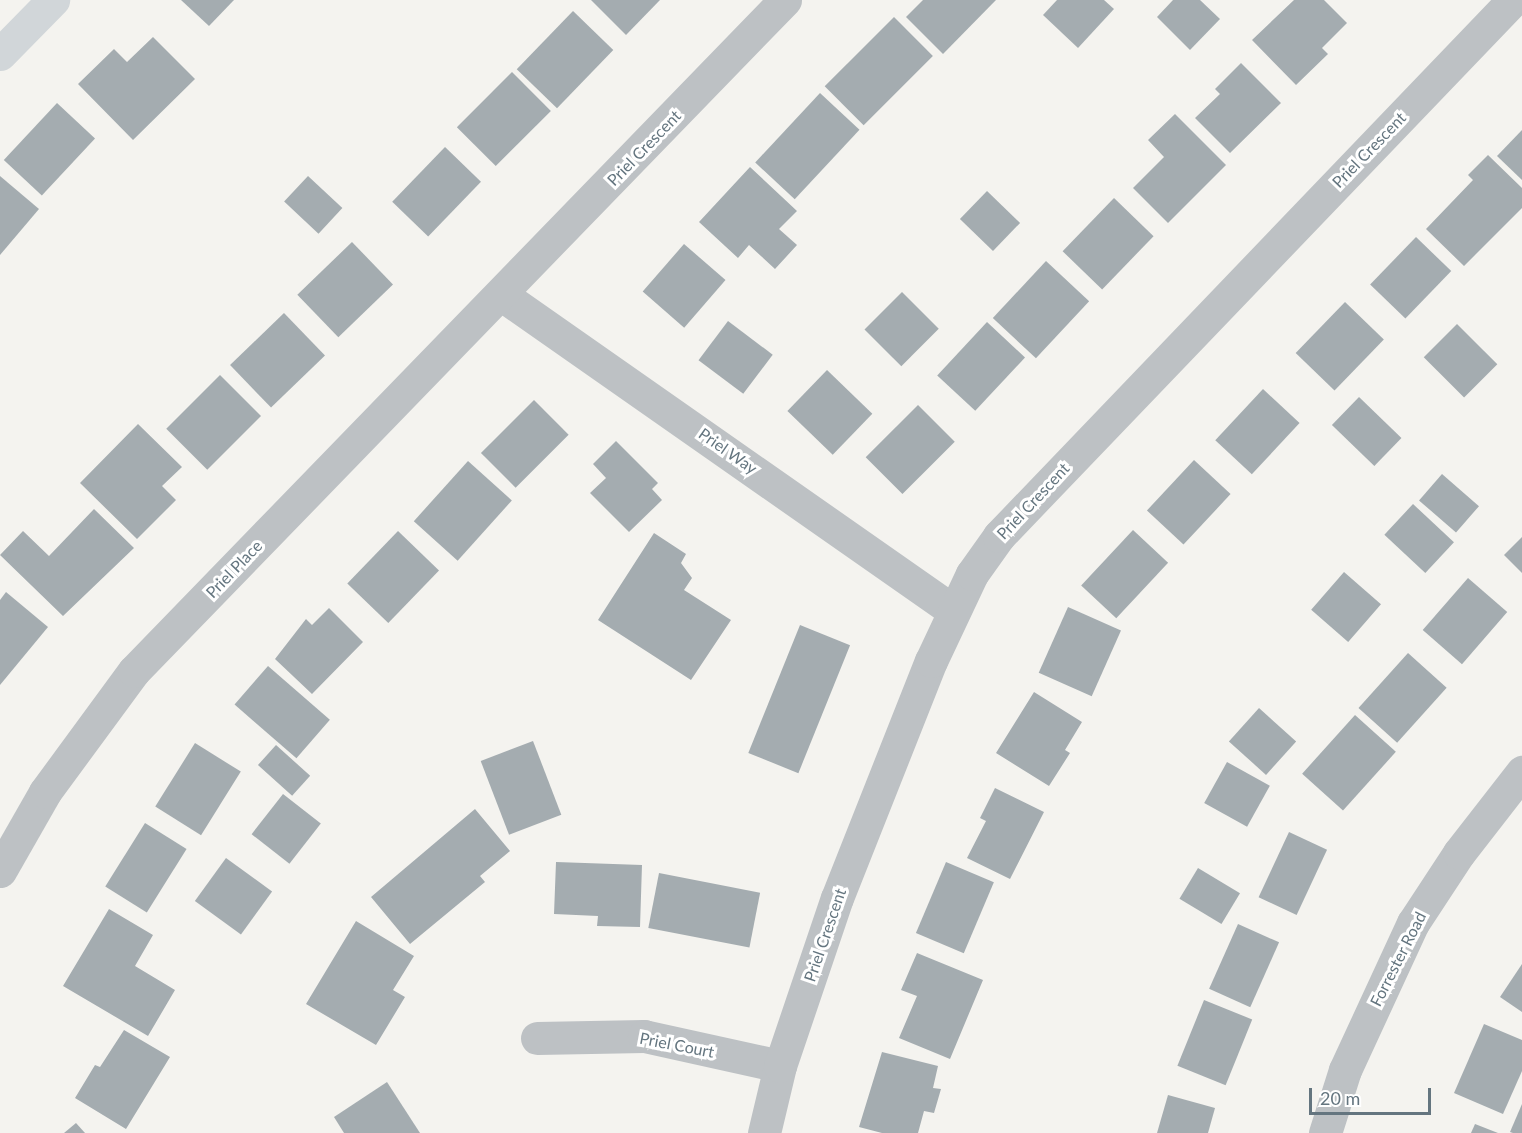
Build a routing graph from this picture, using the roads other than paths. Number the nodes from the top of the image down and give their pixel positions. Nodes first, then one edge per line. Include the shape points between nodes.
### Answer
1 (52, 0) edge
2 (785, 0) edge
3 (1513, 0) edge
4 (0, 54) edge
5 (502, 295) junction
6 (952, 610) junction
7 (1522, 772) edge
8 (0, 871) edge
9 (537, 1038) dead end
10 (780, 1066) junction
11 (764, 1133) edge
12 (1325, 1133) edge

1 - 4 main road
2 - 5 street, Priel Crescent
3 - 6 street, Priel Crescent via 999,536
5 - 6 street, Priel Way
5 - 8 street, Priel Place via 134,671 45,792
6 - 10 street, Priel Crescent via 837,898
7 - 12 street, Forrester Road via 1459,853 1413,923 1345,1071
9 - 10 street, Priel Court via 644,1036
10 - 11 street, Priel Crescent

